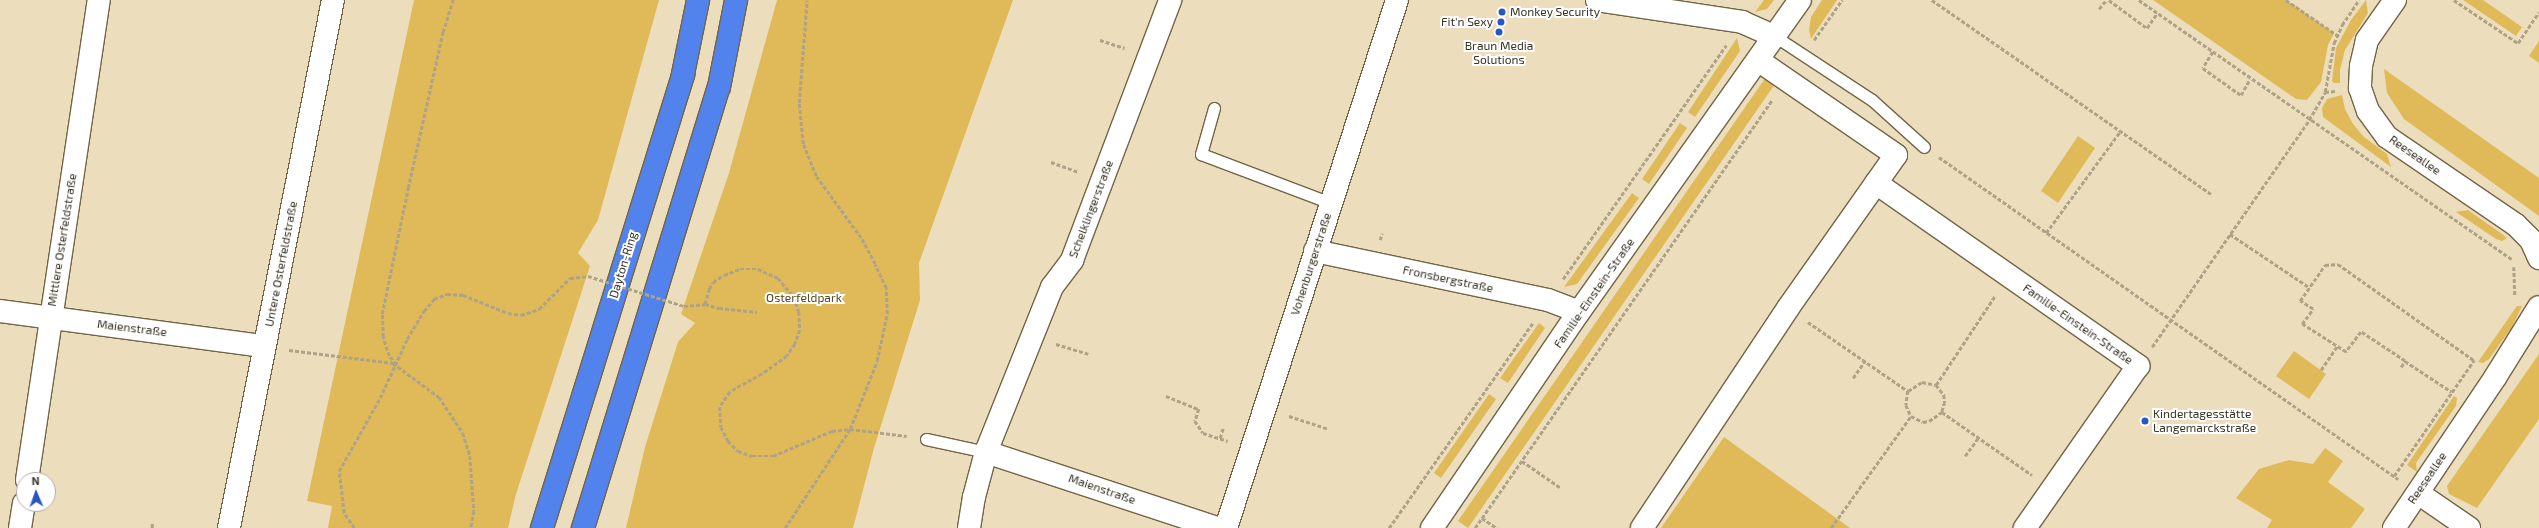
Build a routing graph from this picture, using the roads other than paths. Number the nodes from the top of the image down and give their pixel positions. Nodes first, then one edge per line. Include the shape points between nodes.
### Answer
1 (99, 0) edge
2 (333, 0) edge
3 (698, 0) edge
4 (736, 0) edge
5 (1170, 0) edge
6 (1397, 0) edge
7 (1597, 0) edge
8 (1800, 0) edge
9 (2395, 0) edge
10 (1776, 37) junction
11 (1759, 60) junction
12 (1214, 108) dead end
13 (1924, 147) road end
14 (1876, 183) junction
15 (1331, 203) junction
16 (1315, 251) junction
17 (2539, 258) edge
18 (2539, 307) edge
19 (0, 311) edge
20 (1579, 312) junction
21 (50, 318) junction
22 (264, 346) junction
23 (926, 439) road end
24 (986, 452) junction
25 (28, 472) edge
26 (2418, 493) junction
27 (23, 512) edge
28 (20, 528) edge
29 (229, 528) edge
30 (542, 528) edge
31 (583, 528) edge
32 (969, 528) edge
33 (1217, 528) edge
34 (1226, 528) edge
35 (1432, 528) edge
36 (1642, 528) edge
37 (2025, 528) edge
38 (2394, 528) edge
39 (2470, 528) edge

1 - 21 street, Mittlere Osterfeldstraße
2 - 22 street, Untere Osterfeldstraße
3 - 30 highway, Dayton-Ring via 683,74
4 - 31 highway via 719,86
5 - 24 street, Schelklingerstraße via 1072,260 1052,287
6 - 15 street, Vohenburgerstraße
7 - 10 street via 1742,22
8 - 10 street, Familie-Einstein-Straße
9 - 17 street, Reeseallee via 2367,40 2361,66 2360,88 2368,112 2387,137 2516,225 2531,240
10 - 11 street, Familie-Einstein-Straße
10 - 13 lane via 1872,100
11 - 14 street via 1896,155
11 - 20 street, Familie-Einstein-Straße
12 - 15 lane via 1201,154
14 - 36 street via 1788,308
14 - 37 street, Familie-Einstein-Straße via 2138,366
15 - 16 street, Vohenburgerstraße
16 - 20 street, Fronsbergstraße via 1548,300
16 - 34 street, Vohenburgerstraße
18 - 26 street, Reeseallee
19 - 21 street, Maienstraße
20 - 35 street, Familie-Einstein-Straße
21 - 22 street, Maienstraße
21 - 25 street, Mittlere Osterfeldstraße
22 - 29 street, Untere Osterfeldstraße
23 - 24 lane
24 - 32 street, Schelklingerstraße
24 - 33 street, Maienstraße
26 - 38 street, Reeseallee
26 - 39 street
27 - 28 street

